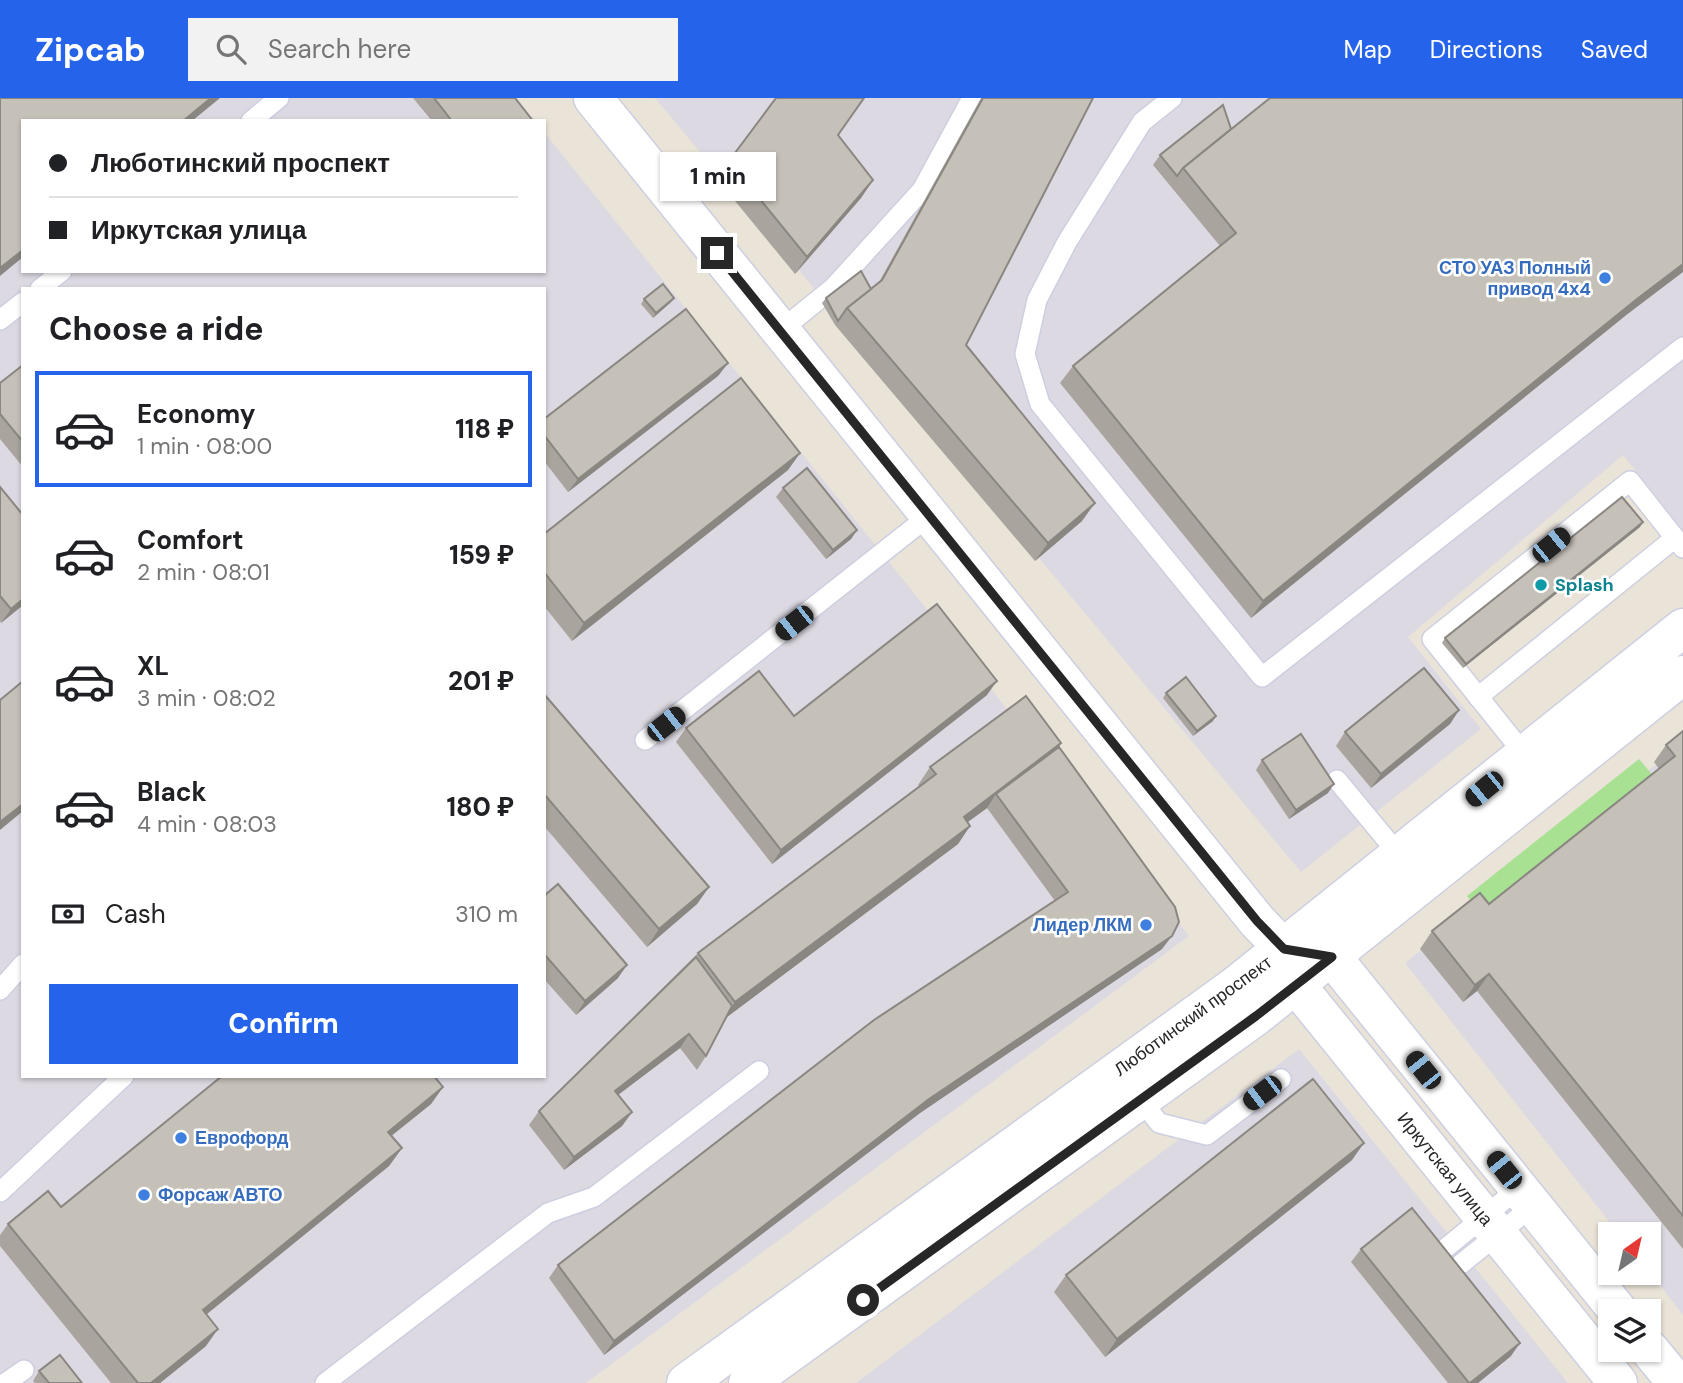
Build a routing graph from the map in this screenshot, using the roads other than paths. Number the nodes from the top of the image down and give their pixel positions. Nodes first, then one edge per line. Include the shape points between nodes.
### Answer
1 (279, 98) edge
2 (593, 98) edge
3 (972, 98) edge
4 (1172, 98) edge
5 (253, 119) edge
6 (60, 273) edge
7 (42, 287) edge
8 (21, 304) edge
9 (0, 320) edge
10 (780, 330) junction
11 (1683, 347) edge
12 (930, 515) junction
13 (1679, 543) edge
14 (1683, 628) edge
15 (1683, 675) edge
16 (1478, 697) junction
17 (645, 740) dead end
18 (1525, 755) junction
19 (1337, 780) dead end
20 (1400, 856) junction
21 (1284, 949) junction
22 (1332, 957) junction
23 (21, 966) edge
24 (1297, 986) junction
25 (0, 990) edge
26 (760, 1071) dead end
27 (122, 1078) edge
28 (1281, 1079) dead end
29 (1140, 1100) junction
30 (1474, 1132) junction
31 (1438, 1160) junction
32 (0, 1192) edge
33 (1526, 1197) junction
34 (1491, 1226) junction
35 (1447, 1247) edge
36 (1570, 1251) junction
37 (1461, 1264) edge
38 (1534, 1279) junction
39 (1608, 1299) edge
40 (1659, 1362) edge
41 (24, 1370) dead end
42 (754, 1381) edge
43 (5, 1383) edge
44 (324, 1383) edge
45 (686, 1383) edge
46 (1618, 1383) edge
47 (1676, 1383) edge

1 - 5 lane
2 - 10 street, Иркутская улица
3 - 10 lane via 922,190 833,288
4 - 11 lane via 1142,122 1067,242 1037,300 1025,354 1040,404 1262,677
6 - 7 lane
8 - 9 lane
10 - 12 street, Иркутская улица
12 - 17 lane
12 - 21 street, Иркутская улица
13 - 16 lane
13 - 16 lane via 1630,481 1432,639
14 - 18 street, Люботинский проспект
15 - 22 street, Люботинский проспект
16 - 18 lane
18 - 20 street, Люботинский проспект
19 - 20 lane
20 - 21 street, Люботинский проспект
21 - 22 street
21 - 24 street, Иркутская улица
21 - 45 street, Люботинский проспект
22 - 24 street, Люботинский проспект
22 - 30 street
23 - 25 lane
24 - 29 street, Люботинский проспект
24 - 31 street, Иркутская улица
26 - 44 lane via 594,1197 548,1213
27 - 32 lane
28 - 29 lane via 1207,1135 1159,1123
29 - 42 street, Люботинский проспект
30 - 31 lane
30 - 33 street
31 - 34 street, Иркутская улица
33 - 34 lane
33 - 36 street
34 - 35 lane
34 - 37 lane
34 - 38 street, Иркутская улица
36 - 38 lane
36 - 39 street
38 - 46 street, Иркутская улица
40 - 47 street
41 - 43 lane

